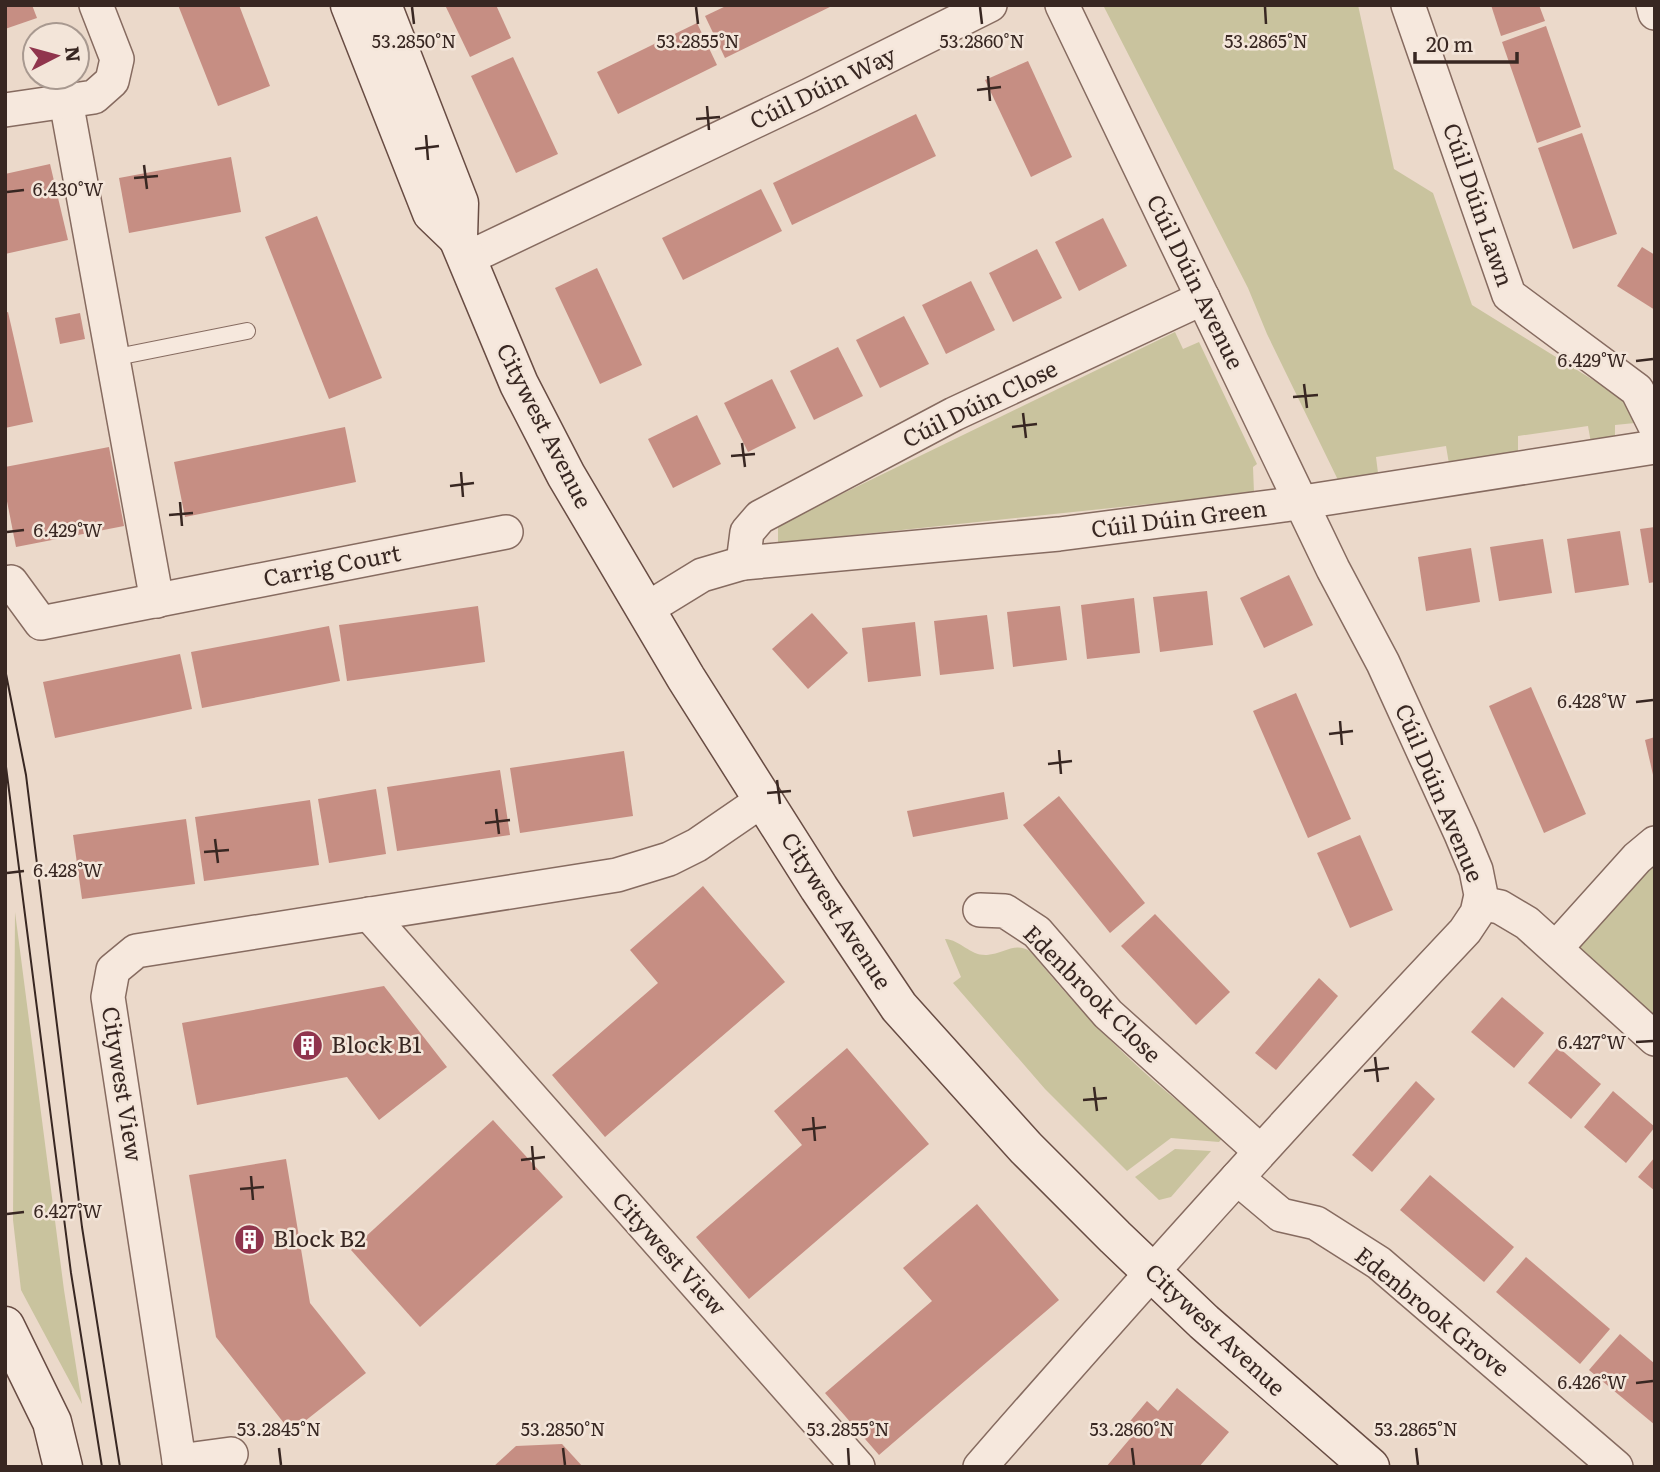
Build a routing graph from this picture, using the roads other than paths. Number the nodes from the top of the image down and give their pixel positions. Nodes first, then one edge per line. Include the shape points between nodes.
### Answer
1 (96, 5) edge
2 (351, 5) edge
3 (382, 5) edge
4 (990, 5) edge
5 (1062, 5) edge
6 (1408, 5) edge
7 (1653, 5) edge
8 (1655, 13) edge
9 (66, 101) junction
10 (5, 110) edge
11 (462, 248) junction
12 (1203, 298) junction
13 (247, 331) dead end
14 (113, 358) junction
15 (1655, 426) edge
16 (1655, 447) edge
17 (1302, 502) junction
18 (506, 532) dead end
19 (743, 563) junction
20 (11, 582) dead end
21 (157, 601) junction
22 (645, 610) junction
23 (764, 799) junction
24 (1655, 843) edge
25 (1480, 903) junction
26 (980, 910) dead end
27 (369, 914) junction
28 (1556, 948) junction
29 (1655, 1038) edge
30 (1259, 1150) junction
31 (1237, 1178) junction
32 (1153, 1273) junction
33 (5, 1326) edge
34 (231, 1454) dead end
35 (180, 1464) edge
36 (63, 1467) edge
37 (858, 1467) edge
38 (980, 1467) edge
39 (1370, 1467) edge
40 (1616, 1467) edge

1 - 9 street via 117,58 112,82 93,97
2 - 11 street, Citywest Avenue via 432,214
3 - 11 street, Citywest Avenue via 459,203
4 - 11 street, Cúil Dúin Way via 797,102
5 - 12 street, Cúil Dúin Avenue
6 - 15 street, Cúil Dúin Lawn via 1509,295 1637,390
7 - 8 street
9 - 10 street
9 - 14 street
11 - 22 street, Citywest Avenue via 519,384
12 - 17 street, Cúil Dúin Avenue
12 - 19 street, Cúil Dúin Close via 954,414 760,517 747,533
13 - 14 lane
14 - 21 street
16 - 17 street, Cúil Dúin Green
17 - 19 street, Cúil Dúin Green via 1059,534
17 - 25 street, Cúil Dúin Avenue via 1383,663 1461,834 1480,883
18 - 21 street, Carrig Court
19 - 22 street, Cúil Dúin Green via 702,575
20 - 21 street, Carrig Court via 41,623
22 - 23 street, Citywest Avenue
23 - 27 street, Citywest View via 669,859 617,875
23 - 32 street, Citywest Avenue via 899,1007 1026,1148
24 - 28 street
25 - 28 street via 1514,914
25 - 30 street, Cúil Dúin Avenue via 1465,930
26 - 30 street, Edenbrook Close via 1005,911 1037,932 1108,1014
27 - 35 street, Citywest View via 136,951 113,970 108,997
27 - 37 street, Citywest View
28 - 29 street
30 - 31 street, Cúil Dúin Avenue
31 - 32 street, Cúil Dúin Avenue
31 - 40 street, Edenbrook Grove via 1281,1215 1316,1223 1379,1263
32 - 38 street, Cúil Dúin Avenue
32 - 39 street, Citywest Avenue
33 - 36 street via 52,1422
34 - 35 street

